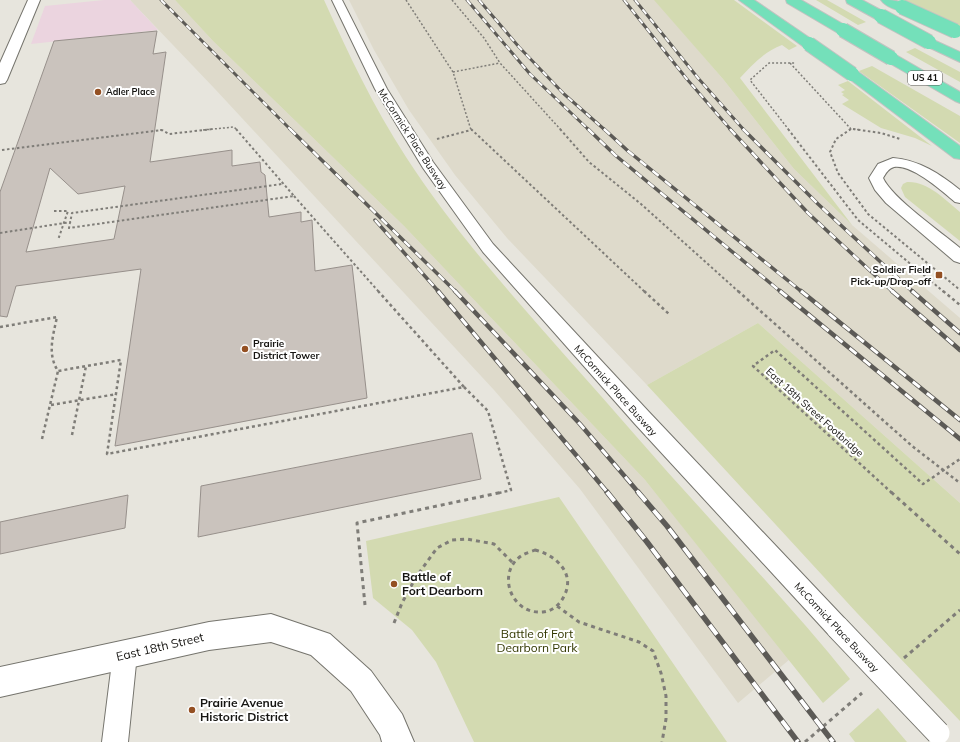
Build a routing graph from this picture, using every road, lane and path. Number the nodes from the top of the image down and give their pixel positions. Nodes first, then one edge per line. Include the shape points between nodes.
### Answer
1 (34, 0) edge
2 (337, 0) edge
3 (406, 0) edge
4 (452, 0) edge
5 (745, 0) edge
6 (792, 0) edge
7 (852, 0) edge
8 (888, 0) edge
9 (957, 32) edge
10 (960, 58) edge
11 (500, 62) junction
12 (454, 72) junction
13 (0, 80) edge
14 (960, 98) edge
15 (471, 130) junction
16 (907, 141) dead end
17 (416, 145) junction
18 (2, 150) dead end
19 (960, 154) edge
20 (282, 184) junction
21 (294, 196) junction
22 (960, 198) edge
23 (54, 211) dead end
24 (70, 222) junction
25 (65, 223) junction
26 (0, 233) edge
27 (58, 240) dead end
28 (960, 257) edge
29 (960, 305) edge
30 (669, 314) dead end
31 (0, 327) edge
32 (86, 366) junction
33 (58, 371) junction
34 (464, 387) junction
35 (117, 394) junction
36 (79, 400) junction
37 (51, 405) junction
38 (72, 435) dead end
39 (42, 439) dead end
40 (960, 459) edge
41 (960, 483) edge
42 (960, 554) edge
43 (512, 563) junction
44 (364, 605) dead end
45 (557, 606) junction
46 (394, 623) dead end
47 (125, 654) junction
48 (0, 682) edge
49 (942, 738) edge
50 (115, 742) edge
51 (398, 742) edge
52 (662, 742) edge

1 - 13 street
2 - 17 lane, McCormick Place Busway via 381,89
3 - 12 path
4 - 11 path via 494,49
5 - 19 highway, bridge via 852,74
6 - 14 highway, US 41, bridge
7 - 10 highway, bridge
8 - 9 highway, bridge
11 - 12 path
11 - 41 path via 589,162 641,204 912,446
12 - 15 path
15 - 17 path
15 - 30 path
16 - 29 path via 880,133 851,129 790,63 769,62 750,80 858,220
17 - 49 lane, McCormick Place Busway, bridge via 488,248 642,418
18 - 20 path via 162,130 169,134 234,127
20 - 21 path
20 - 24 path via 72,213
21 - 24 path via 69,228
21 - 34 path
22 - 28 lane via 925,172 901,163 888,164 879,170 876,178 891,199
23 - 25 path via 68,211
24 - 25 path
25 - 26 path
25 - 27 path
31 - 33 path via 57,317 50,354
32 - 33 path
32 - 35 path via 121,360
32 - 36 path
33 - 37 path
34 - 35 path via 107,454
34 - 44 path via 488,411 510,490 357,522
35 - 36 path
36 - 37 path
36 - 38 path
37 - 39 path
40 - 42 path, East 18th Street Footbridge, bridge via 923,484 775,350 753,366
43 - 45 path via 508,579 512,597 518,604 533,612 542,613
43 - 45 path via 526,551 535,550 544,551 560,562 565,570 567,590
43 - 46 path via 494,544 467,539 452,540 437,548 416,577
45 - 52 path via 579,622 638,642 654,651 665,686 666,730
47 - 48 street, East 18th Street
47 - 50 lane
47 - 51 street, East 18th Street via 209,636 270,628 320,644 361,681 392,725

